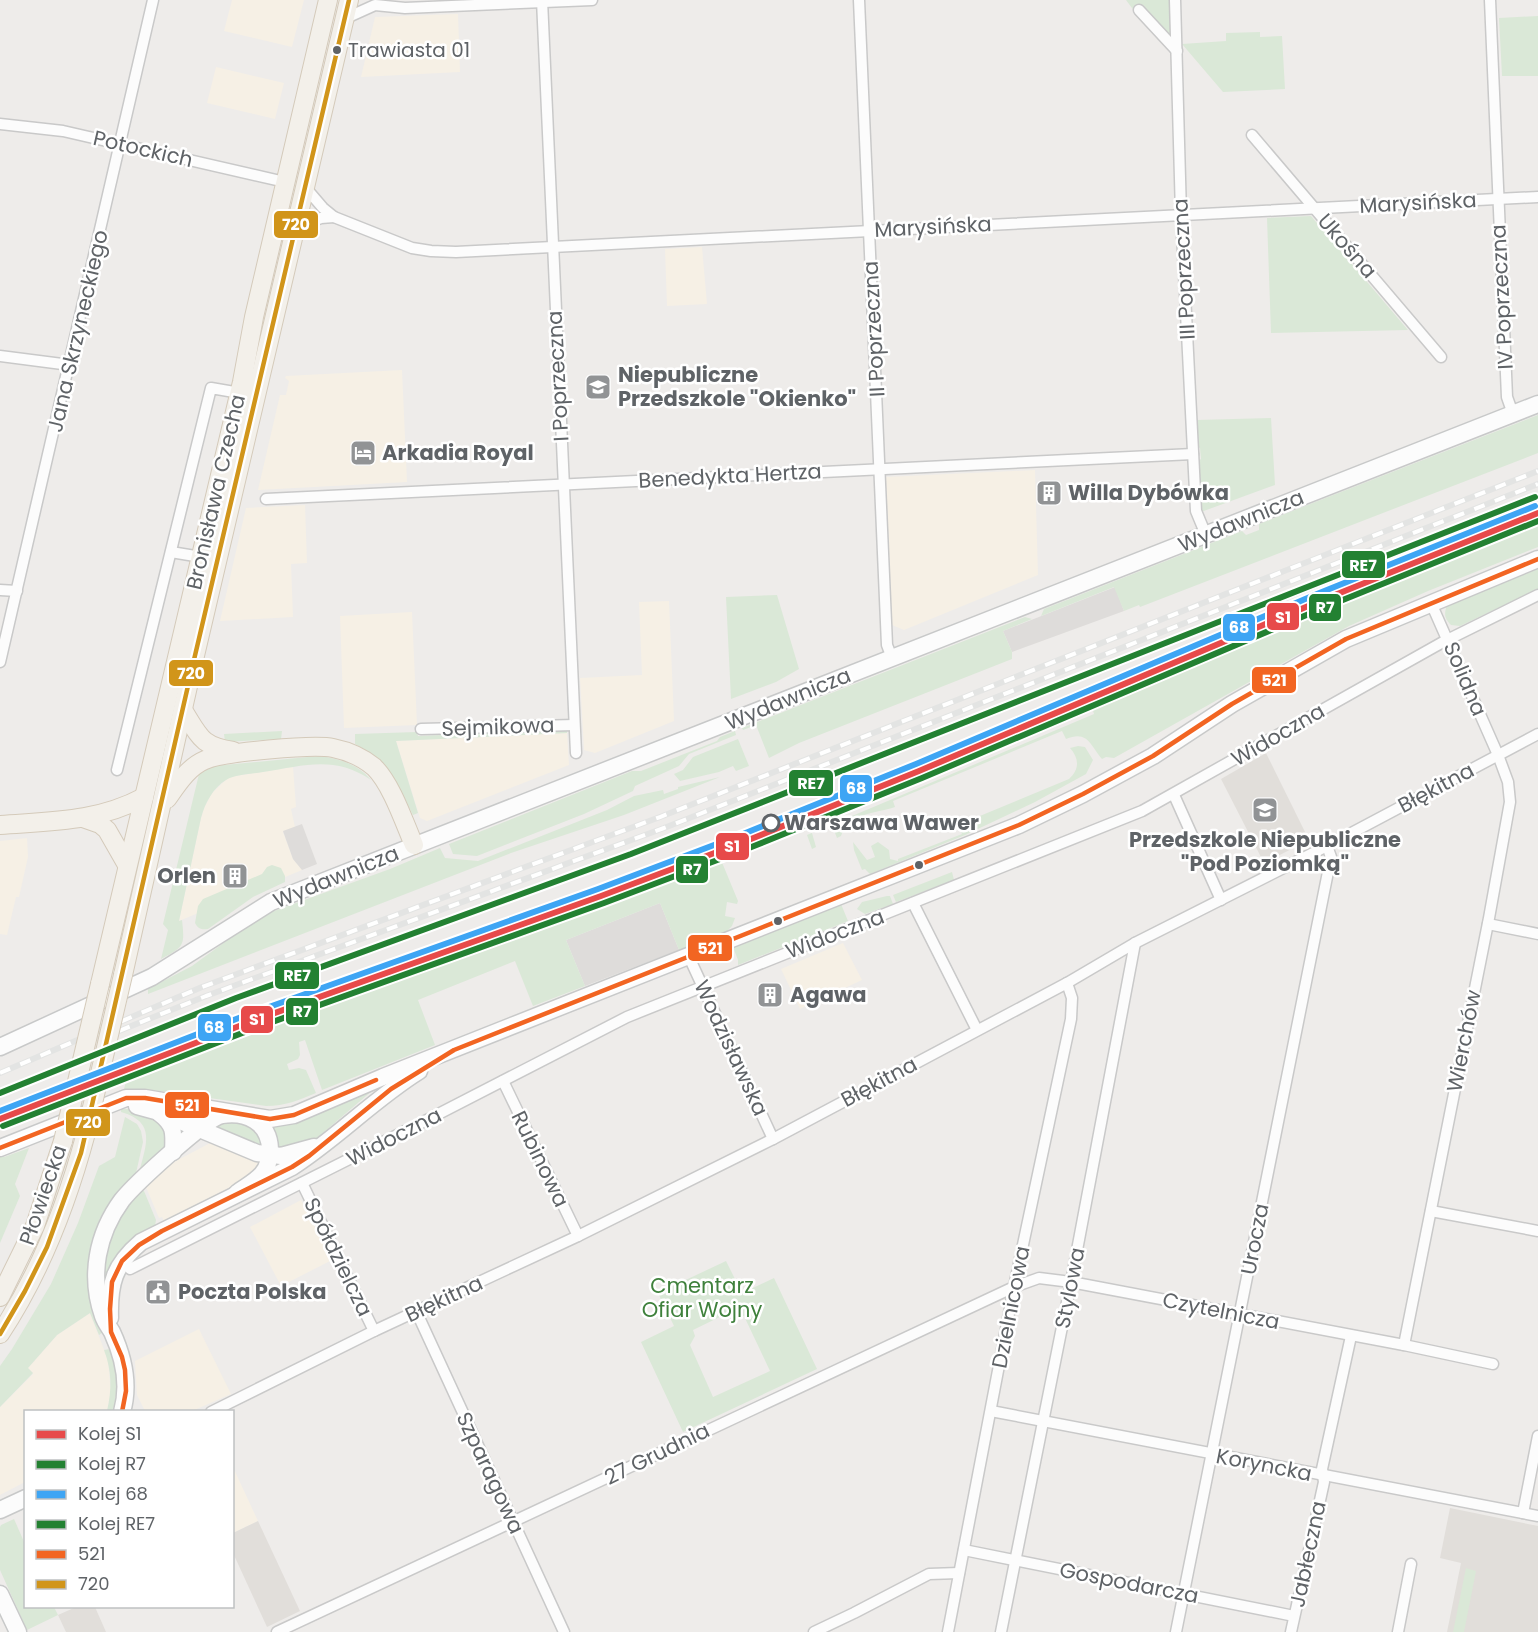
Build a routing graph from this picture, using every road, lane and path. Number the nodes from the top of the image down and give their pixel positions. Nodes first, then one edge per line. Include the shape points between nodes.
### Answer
1 (153, 0) edge
2 (328, 0) edge
3 (348, 0) edge
4 (592, 0) edge
5 (859, 0) edge
6 (1175, 0) edge
7 (1490, 0) edge
8 (542, 1) edge
9 (372, 3) edge
10 (1139, 10) dead end
11 (344, 19) junction
12 (1177, 51) junction
13 (0, 124) edge
14 (1252, 135) dead end
15 (120, 144) junction
16 (285, 182) junction
17 (305, 187) junction
18 (1538, 197) edge
19 (1498, 199) junction
20 (1314, 208) junction
21 (1181, 214) junction
22 (334, 217) junction
23 (295, 228) junction
24 (870, 230) junction
25 (552, 248) junction
26 (0, 356) edge
27 (1441, 357) dead end
28 (70, 365) junction
29 (240, 393) junction
30 (1538, 404) edge
31 (1514, 414) junction
32 (1193, 454) junction
33 (880, 469) junction
34 (563, 484) junction
35 (266, 499) dead end
36 (1206, 535) junction
37 (171, 552) junction
38 (201, 557) junction
39 (1538, 559) edge
40 (0, 590) edge
41 (17, 591) junction
42 (1538, 595) edge
43 (1431, 603) junction
44 (1449, 639) junction
45 (892, 658) junction
46 (0, 662) edge
47 (183, 710) junction
48 (574, 725) junction
49 (421, 729) dead end
50 (1538, 734) edge
51 (244, 753) junction
52 (576, 753) dead end
53 (1498, 755) junction
54 (117, 770) dead end
55 (1174, 795) junction
56 (144, 796) junction
57 (162, 805) junction
58 (83, 818) junction
59 (0, 825) edge
60 (414, 845) junction
61 (1327, 846) junction
62 (127, 865) junction
63 (1221, 900) junction
64 (913, 903) junction
65 (1488, 924) junction
66 (1538, 934) edge
67 (1135, 944) junction
68 (689, 957) junction
69 (123, 975) joint
70 (1067, 983) junction
71 (100, 984) joint
72 (702, 987) junction
73 (977, 1030) junction
74 (0, 1047) edge
75 (454, 1050) junction
76 (503, 1081) junction
77 (106, 1104) junction
78 (159, 1112) junction
79 (242, 1114) junction
80 (199, 1129) junction
81 (773, 1139) junction
82 (322, 1145) junction
83 (0, 1148) edge
84 (173, 1152) junction
85 (270, 1155) junction
86 (302, 1183) junction
87 (237, 1193) junction
88 (1431, 1211) junction
89 (1538, 1231) edge
90 (578, 1236) junction
91 (130, 1269) dead end
92 (1039, 1278) joint
93 (1071, 1282) junction
94 (1014, 1287) junction
95 (0, 1298) edge
96 (417, 1313) junction
97 (1240, 1314) junction
98 (111, 1331) junction
99 (374, 1331) junction
100 (0, 1334) edge
101 (1351, 1336) junction
102 (1404, 1345) junction
103 (1493, 1364) dead end
104 (122, 1410) edge
105 (215, 1410) edge
106 (991, 1411) junction
107 (1043, 1421) junction
108 (1538, 1436) edge
109 (1211, 1455) junction
110 (1323, 1476) junction
111 (24, 1499) edge
112 (0, 1510) edge
113 (1523, 1513) junction
114 (1538, 1516) edge
115 (513, 1523) junction
116 (964, 1550) junction
117 (1016, 1560) junction
118 (1411, 1564) dead end
119 (959, 1573) junction
120 (0, 1594) edge
121 (1184, 1594) junction
122 (1294, 1616) junction
123 (18, 1632) edge
124 (276, 1632) edge
125 (564, 1632) edge
126 (814, 1632) edge
127 (948, 1632) edge
128 (1001, 1632) edge
129 (1176, 1632) edge
130 (1291, 1632) edge
131 (1398, 1632) edge

1 - 15 street, Jana Skrzyneckiego
2 - 16 main road, Bronisława Czecha
3 - 11 main road, Bronisława Czecha
4 - 8 street
5 - 24 street, II Poprzeczna
6 - 12 street, III Poprzeczna
7 - 19 street, IV Poprzeczna
8 - 9 street via 405,8
8 - 25 street, I Poprzeczna
9 - 11 street
10 - 12 street
11 - 17 main road, Bronisława Czecha
12 - 21 street, III Poprzeczna
13 - 15 street, Potockich via 63,131
14 - 20 street, Ukośna
15 - 16 street, Potockich
15 - 28 street, Jana Skrzyneckiego
16 - 29 main road, Bronisława Czecha
17 - 22 street, Marysińska
17 - 23 main road, Bronisława Czecha
18 - 19 street, Marysińska
19 - 20 street, Marysińska
19 - 31 street, IV Poprzeczna via 1507,397
20 - 21 street, Marysińska
20 - 27 street, Ukośna
21 - 24 street, Marysińska
21 - 32 street, III Poprzeczna
22 - 23 street
22 - 25 street, Marysińska via 401,244 431,251
23 - 47 main road, Bronisława Czecha
24 - 25 street, Marysińska
24 - 33 street, II Poprzeczna
25 - 34 street, I Poprzeczna
26 - 28 street
28 - 41 street, Jana Skrzyneckiego
29 - 37 street via 211,388
29 - 38 main road, Bronisława Czecha
30 - 31 main road, Wydawnicza
31 - 36 main road, Wydawnicza
32 - 33 street, Benedykta Hertza
32 - 36 street, III Poprzeczna via 1196,511
33 - 34 street, Benedykta Hertza
33 - 45 street, II Poprzeczna via 887,645
34 - 35 street, Benedykta Hertza
34 - 48 street, I Poprzeczna
36 - 45 main road, Wydawnicza
37 - 38 street
37 - 54 street
38 - 56 main road, Bronisława Czecha
39 - 43 main road, Widoczna
40 - 41 street
41 - 46 street, Jana Skrzyneckiego
42 - 44 street, Widoczna
43 - 44 street, Solidna
43 - 68 main road, Widoczna via 1346,639 1232,704 1159,753 1048,811
44 - 53 street, Solidna
44 - 55 street, Widoczna
45 - 60 main road, Wydawnicza
47 - 51 main road via 210,745
47 - 57 main road, Bronisława Czecha
48 - 49 street, Sejmikowa
48 - 52 street, I Poprzeczna
50 - 53 street, Błękitna
51 - 57 main road via 198,764
51 - 60 main road via 328,747 361,757 388,789
53 - 61 street, Błękitna
53 - 65 street, Wierchów via 1508,782 1510,802
55 - 63 street
55 - 64 street, Widoczna
56 - 58 main road via 120,809
56 - 62 main road, Bronisława Czecha
57 - 69 main road, Bronisława Czecha
58 - 59 main road
58 - 62 main road via 107,830
60 - 74 main road, Wydawnicza via 271,902 169,969
61 - 63 street, Błękitna
61 - 97 street, Urocza via 1331,857
62 - 71 main road, Bronisława Czecha
63 - 67 street, Błękitna
64 - 72 street, Widoczna
64 - 73 street
65 - 66 street
65 - 88 street, Wierchów
67 - 70 street, Błękitna
67 - 93 street, Stylowa
68 - 72 street, Wodzisławska
68 - 75 main road, Widoczna
69 - 100 main road, Płowiecka, bridge via 70,1189 51,1240
70 - 73 street, Błękitna
70 - 94 street, Dzielnicowa via 1072,998 1071,1019
71 - 95 main road, Płowiecka, bridge via 63,1141 35,1226
72 - 76 street, Widoczna via 627,1017
72 - 81 street, Wodzisławska
73 - 81 street, Błękitna
75 - 79 main road, Widoczna via 294,1115 270,1119
75 - 82 main road, Widoczna via 391,1089
76 - 86 street, Widoczna
76 - 90 street, Rubinowa
77 - 78 main road
77 - 79 main road, Widoczna via 145,1098
77 - 83 main road, Widoczna
78 - 80 main road
78 - 84 main road via 170,1121
79 - 80 main road, Widoczna via 222,1115
79 - 85 main road via 267,1132
80 - 84 main road, Widoczna
80 - 85 main road, Widoczna
81 - 90 street, Błękitna
82 - 85 main road, Widoczna via 281,1156
82 - 87 main road, Widoczna via 281,1174
84 - 98 main road, Widoczna via 123,1200 102,1234 96,1283
85 - 87 main road via 262,1174
86 - 91 street, Widoczna
86 - 99 street, Spółdzielcza
87 - 98 main road, Widoczna via 141,1242 127,1254 113,1276
88 - 89 street
88 - 102 street, Wierchów
90 - 96 street, Błękitna
92 - 93 street, Czytelnicza
92 - 94 street, 27 Grudnia
93 - 97 street, Czytelnicza
93 - 107 street, Stylowa
94 - 106 street, Dzielnicowa
94 - 115 street, 27 Grudnia
96 - 99 street, Błękitna
96 - 115 street, Szparagowa
97 - 101 street, Czytelnicza
97 - 109 street, Urocza
98 - 104 main road, Widoczna via 123,1358 126,1392
99 - 105 street, Błękitna
101 - 102 street, Czytelnicza
101 - 110 street, Jabłeczna
102 - 103 street, Czytelnicza
106 - 107 street, Koryncka
106 - 116 street, Dzielnicowa
107 - 109 street, Koryncka
107 - 117 street, Stylowa
108 - 113 street
109 - 110 street, Koryncka
109 - 121 street, Urocza
110 - 113 street, Koryncka
110 - 122 street, Jabłeczna
111 - 112 main road
113 - 114 street, Koryncka
115 - 124 street, 27 Grudnia
115 - 125 street, Szparagowa
116 - 117 street, Gospodarcza
116 - 119 street, Dzielnicowa
117 - 121 street, Gospodarcza
117 - 128 street, Stylowa
118 - 131 street
119 - 126 street via 928,1574
119 - 127 street, Dzielnicowa
120 - 123 main road
121 - 122 street, Gospodarcza
121 - 129 street, Urocza
122 - 130 street, Jabłeczna

